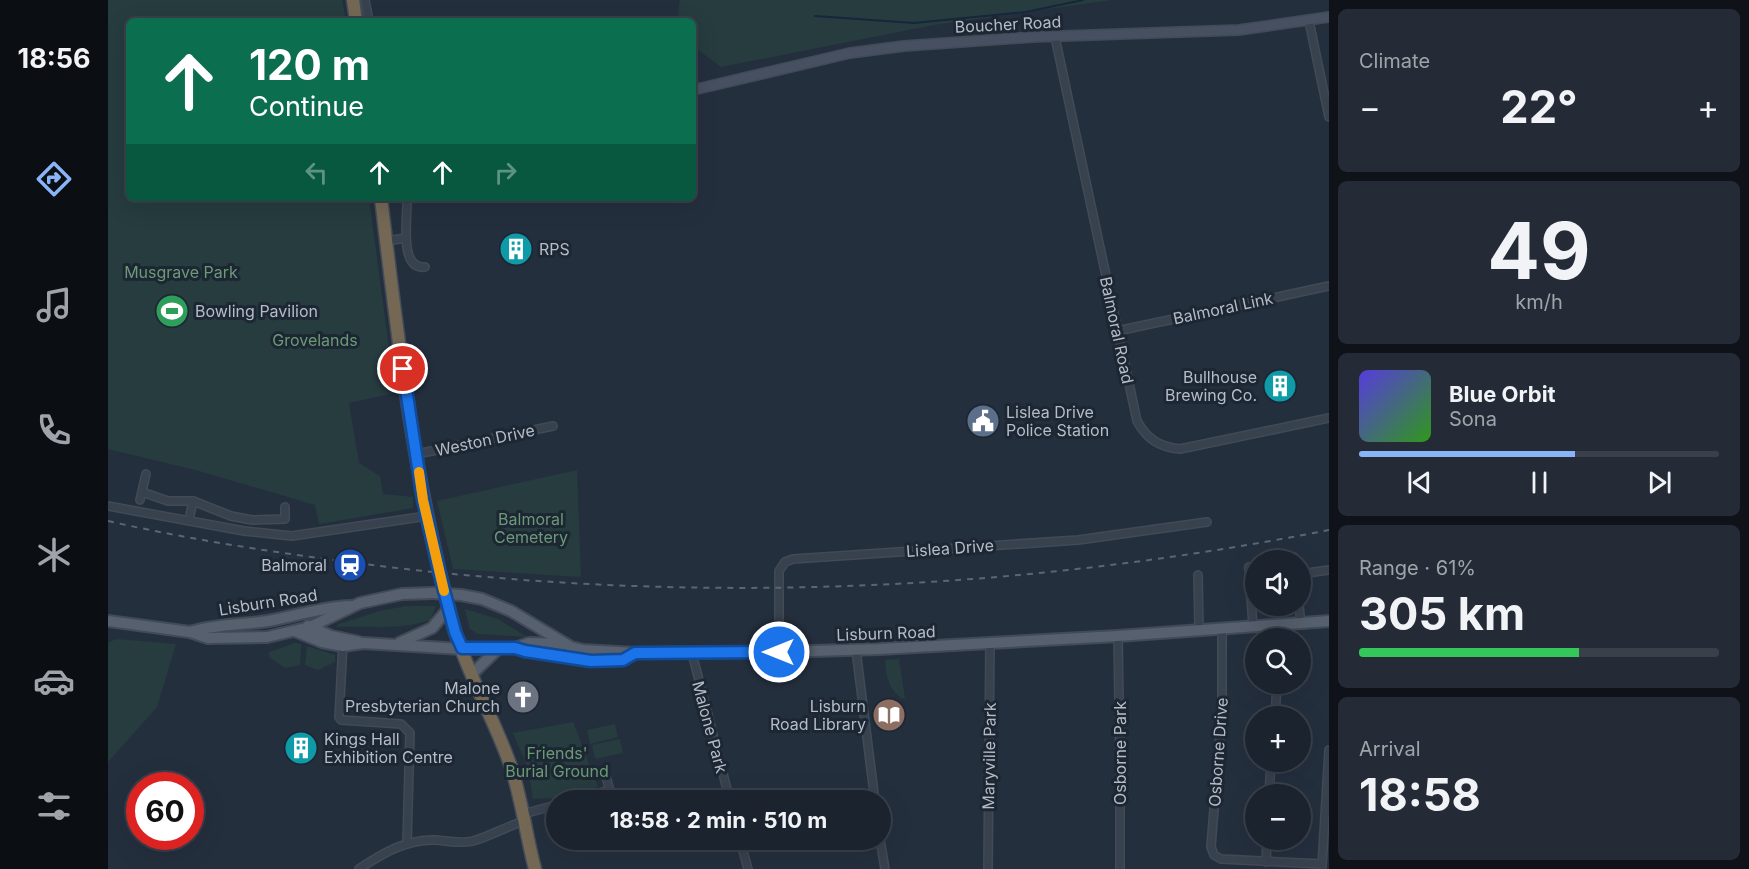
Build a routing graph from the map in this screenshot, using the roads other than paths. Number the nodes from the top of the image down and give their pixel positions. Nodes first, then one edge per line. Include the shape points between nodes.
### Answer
1 (353, 0) edge
2 (365, 0) edge
3 (1329, 17) edge
4 (356, 18) edge
5 (368, 18) edge
6 (1309, 21) junction
7 (1055, 37) junction
8 (696, 89) edge
9 (1329, 117) edge
10 (382, 201) edge
11 (406, 201) edge
12 (406, 238) junction
13 (386, 241) junction
14 (425, 267) dead end
15 (1329, 286) edge
16 (1117, 331) junction
17 (1329, 418) edge
18 (554, 426) dead end
19 (417, 454) junction
20 (146, 474) dead end
21 (193, 501) junction
22 (108, 506) edge
23 (285, 507) dead end
24 (427, 516) junction
25 (189, 520) junction
26 (1207, 522) dead end
27 (1329, 570) edge
28 (1311, 572) edge
29 (1198, 575) dead end
30 (350, 606) junction
31 (449, 608) junction
32 (1252, 616) edge
33 (1300, 616) edge
34 (108, 621) edge
35 (269, 621) junction
36 (1329, 621) edge
37 (1301, 623) junction
38 (1282, 624) junction
39 (310, 627) junction
40 (1253, 627) junction
41 (1282, 628) edge
42 (1222, 629) junction
43 (1199, 630) junction
44 (295, 631) junction
45 (190, 632) junction
46 (1118, 636) junction
47 (343, 642) junction
48 (563, 644) junction
49 (990, 644) junction
50 (396, 645) junction
51 (462, 648) junction
52 (498, 648) junction
53 (515, 648) junction
54 (856, 650) junction
55 (779, 652) junction
56 (635, 653) junction
57 (692, 653) junction
58 (472, 674) junction
59 (1329, 750) edge
60 (606, 777) dead end
61 (610, 790) edge
62 (727, 790) edge
63 (874, 790) edge
64 (546, 809) edge
65 (524, 817) junction
66 (407, 844) junction
67 (743, 850) edge
68 (882, 850) edge
69 (1267, 850) edge
70 (1232, 860) junction
71 (1266, 862) junction
72 (1322, 867) edge
73 (359, 869) edge
74 (535, 869) edge
75 (748, 869) edge
76 (885, 869) edge
77 (988, 869) edge
78 (1120, 869) edge
79 (1232, 869) edge

1 - 4 highway
2 - 5 street
3 - 6 street, Boucher Road
6 - 7 street, Boucher Road via 1239,30
6 - 9 street
7 - 8 street, Boucher Road via 951,42 850,53
7 - 16 street, Balmoral Road
10 - 13 highway
11 - 12 street
12 - 13 street
12 - 14 street via 409,259 413,265
13 - 19 highway
15 - 16 street, Balmoral Link
16 - 17 street, Balmoral Road via 1137,421 1142,431 1158,444 1168,448 1191,447
18 - 19 street, Weston Drive
19 - 24 highway
20 - 21 street via 141,496
21 - 23 street via 231,516 260,520 285,519
21 - 25 street
22 - 25 street
24 - 25 street via 292,536
24 - 31 highway
26 - 55 street, Lislea Drive via 1078,540 793,559 779,571
27 - 28 street
29 - 43 street
30 - 35 main road, Lisburn Road
30 - 39 main road, Lisburn Road
30 - 48 main road, Lisburn Road, bridge via 402,594 461,595 511,611
31 - 50 main road via 432,628
31 - 51 highway
32 - 40 street
33 - 37 street
34 - 45 main road, Lisburn Road
35 - 39 main road via 275,626 301,622
35 - 45 main road, Lisburn Road
36 - 37 main road, Lisburn Road
37 - 38 main road, Lisburn Road
38 - 40 main road, Lisburn Road
38 - 41 street
39 - 44 main road, Lisburn Road
39 - 47 main road
40 - 42 main road, Lisburn Road
42 - 43 main road, Lisburn Road
42 - 70 street, Osborne Drive via 1222,709 1211,847 1214,855
43 - 46 main road, Lisburn Road
44 - 45 main road, Lisburn Road via 230,639
44 - 47 main road via 322,642
46 - 49 main road, Lisburn Road
46 - 78 street, Osborne Park
47 - 50 main road
47 - 66 street via 341,720 401,724 410,733
48 - 53 main road via 529,643
48 - 56 main road, Lisburn Road via 583,651
49 - 54 main road, Lisburn Road
49 - 77 street, Maryville Park
50 - 51 main road
51 - 52 main road
51 - 58 highway
52 - 53 main road
52 - 58 main road
53 - 56 main road via 591,661 623,660
54 - 55 main road, Lisburn Road
54 - 63 street
55 - 57 main road, Lisburn Road
56 - 57 main road, Lisburn Road
57 - 62 street, Malone Park
58 - 65 highway via 510,765
59 - 72 street
60 - 61 street
64 - 65 street
65 - 66 street via 473,841
65 - 74 highway
66 - 73 street via 381,854
67 - 75 street
68 - 76 street
69 - 71 street
70 - 71 street
70 - 79 street
71 - 72 street

